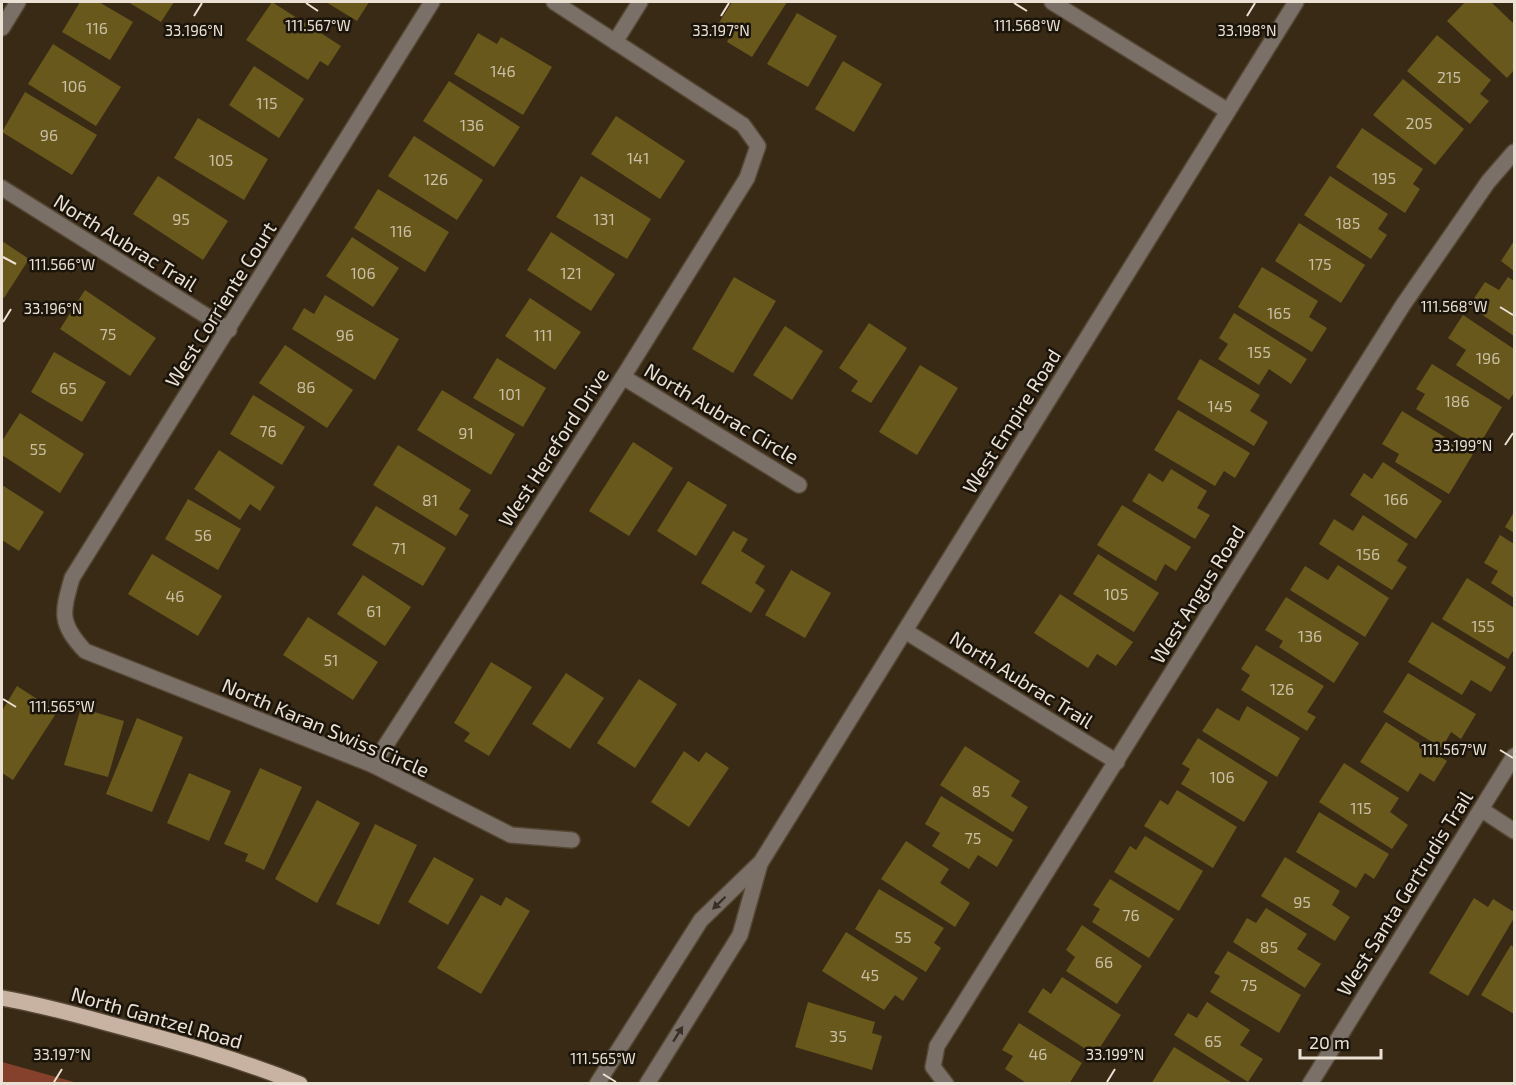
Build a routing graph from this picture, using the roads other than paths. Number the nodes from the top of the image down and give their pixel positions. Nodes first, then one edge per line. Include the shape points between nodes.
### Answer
1 (18, 2) edge
2 (432, 2) edge
3 (554, 2) edge
4 (640, 2) edge
5 (1052, 2) edge
6 (1296, 2) edge
7 (2, 28) edge
8 (615, 42) junction
9 (1228, 111) junction
10 (1515, 152) edge
11 (2, 188) edge
12 (229, 330) junction
13 (623, 377) junction
14 (799, 485) dead end
15 (905, 631) junction
16 (70, 634) joint
17 (1515, 756) edge
18 (1117, 762) junction
19 (373, 765) junction
20 (1482, 810) junction
21 (1515, 831) edge
22 (572, 840) dead end
23 (761, 862) junction
24 (2, 998) edge
25 (300, 1083) edge
26 (597, 1083) edge
27 (647, 1083) edge
28 (946, 1083) edge
29 (1310, 1083) edge

1 - 7 street
2 - 12 street, West Corriente Court
3 - 8 street
4 - 8 street
5 - 9 street
6 - 9 street, West Empire Road
8 - 13 street, West Hereford Drive via 742,125 758,146 747,178
9 - 15 street, West Empire Road
10 - 18 street, West Angus Road via 1488,182 1403,305
11 - 12 street, North Aubrac Trail
12 - 16 street, West Corriente Court via 72,578 63,610
13 - 14 street, North Aubrac Circle
13 - 19 street, West Hereford Drive
15 - 18 street, North Aubrac Trail
15 - 23 street, West Empire Road
16 - 19 street, North Karan Swiss Circle via 85,651
17 - 20 street, West Santa Gertrudis Trail
18 - 28 street, West Angus Road via 937,1046 933,1067
19 - 22 street, North Karan Swiss Circle via 512,835
20 - 21 street
20 - 29 street, West Santa Gertrudis Trail
23 -> 26 street, West Empire Road via 701,920
27 -> 23 street, West Empire Road via 740,935
24 - 25 main road, North Gantzel Road via 140,1032

